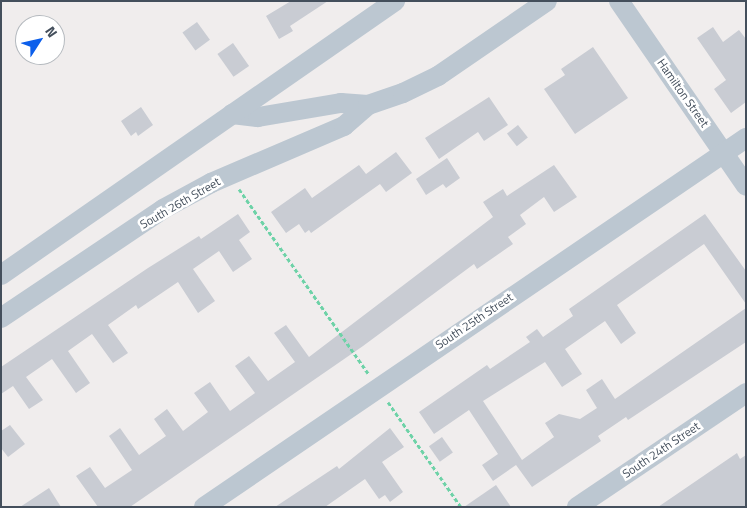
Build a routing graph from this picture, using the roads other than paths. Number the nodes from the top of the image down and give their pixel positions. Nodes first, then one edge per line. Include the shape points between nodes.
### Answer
1 (395, 1) edge
2 (547, 1) edge
3 (619, 1) edge
4 (368, 105) junction
5 (232, 114) junction
6 (746, 138) edge
7 (723, 153) junction
8 (746, 186) edge
9 (1, 275) edge
10 (1, 318) edge
11 (746, 393) edge
12 (204, 507) edge
13 (576, 507) edge

1 - 5 street
2 - 4 street, South 26th Street via 438,76 403,94
3 - 7 street, Hamilton Street
4 - 5 street, South 26th Street via 341,103 258,117
4 - 10 street, South 26th Street via 344,126 229,175 163,209
5 - 9 street
6 - 7 street, South 25th Street
7 - 8 street, Hamilton Street
7 - 12 street, South 25th Street
11 - 13 street, South 24th Street

